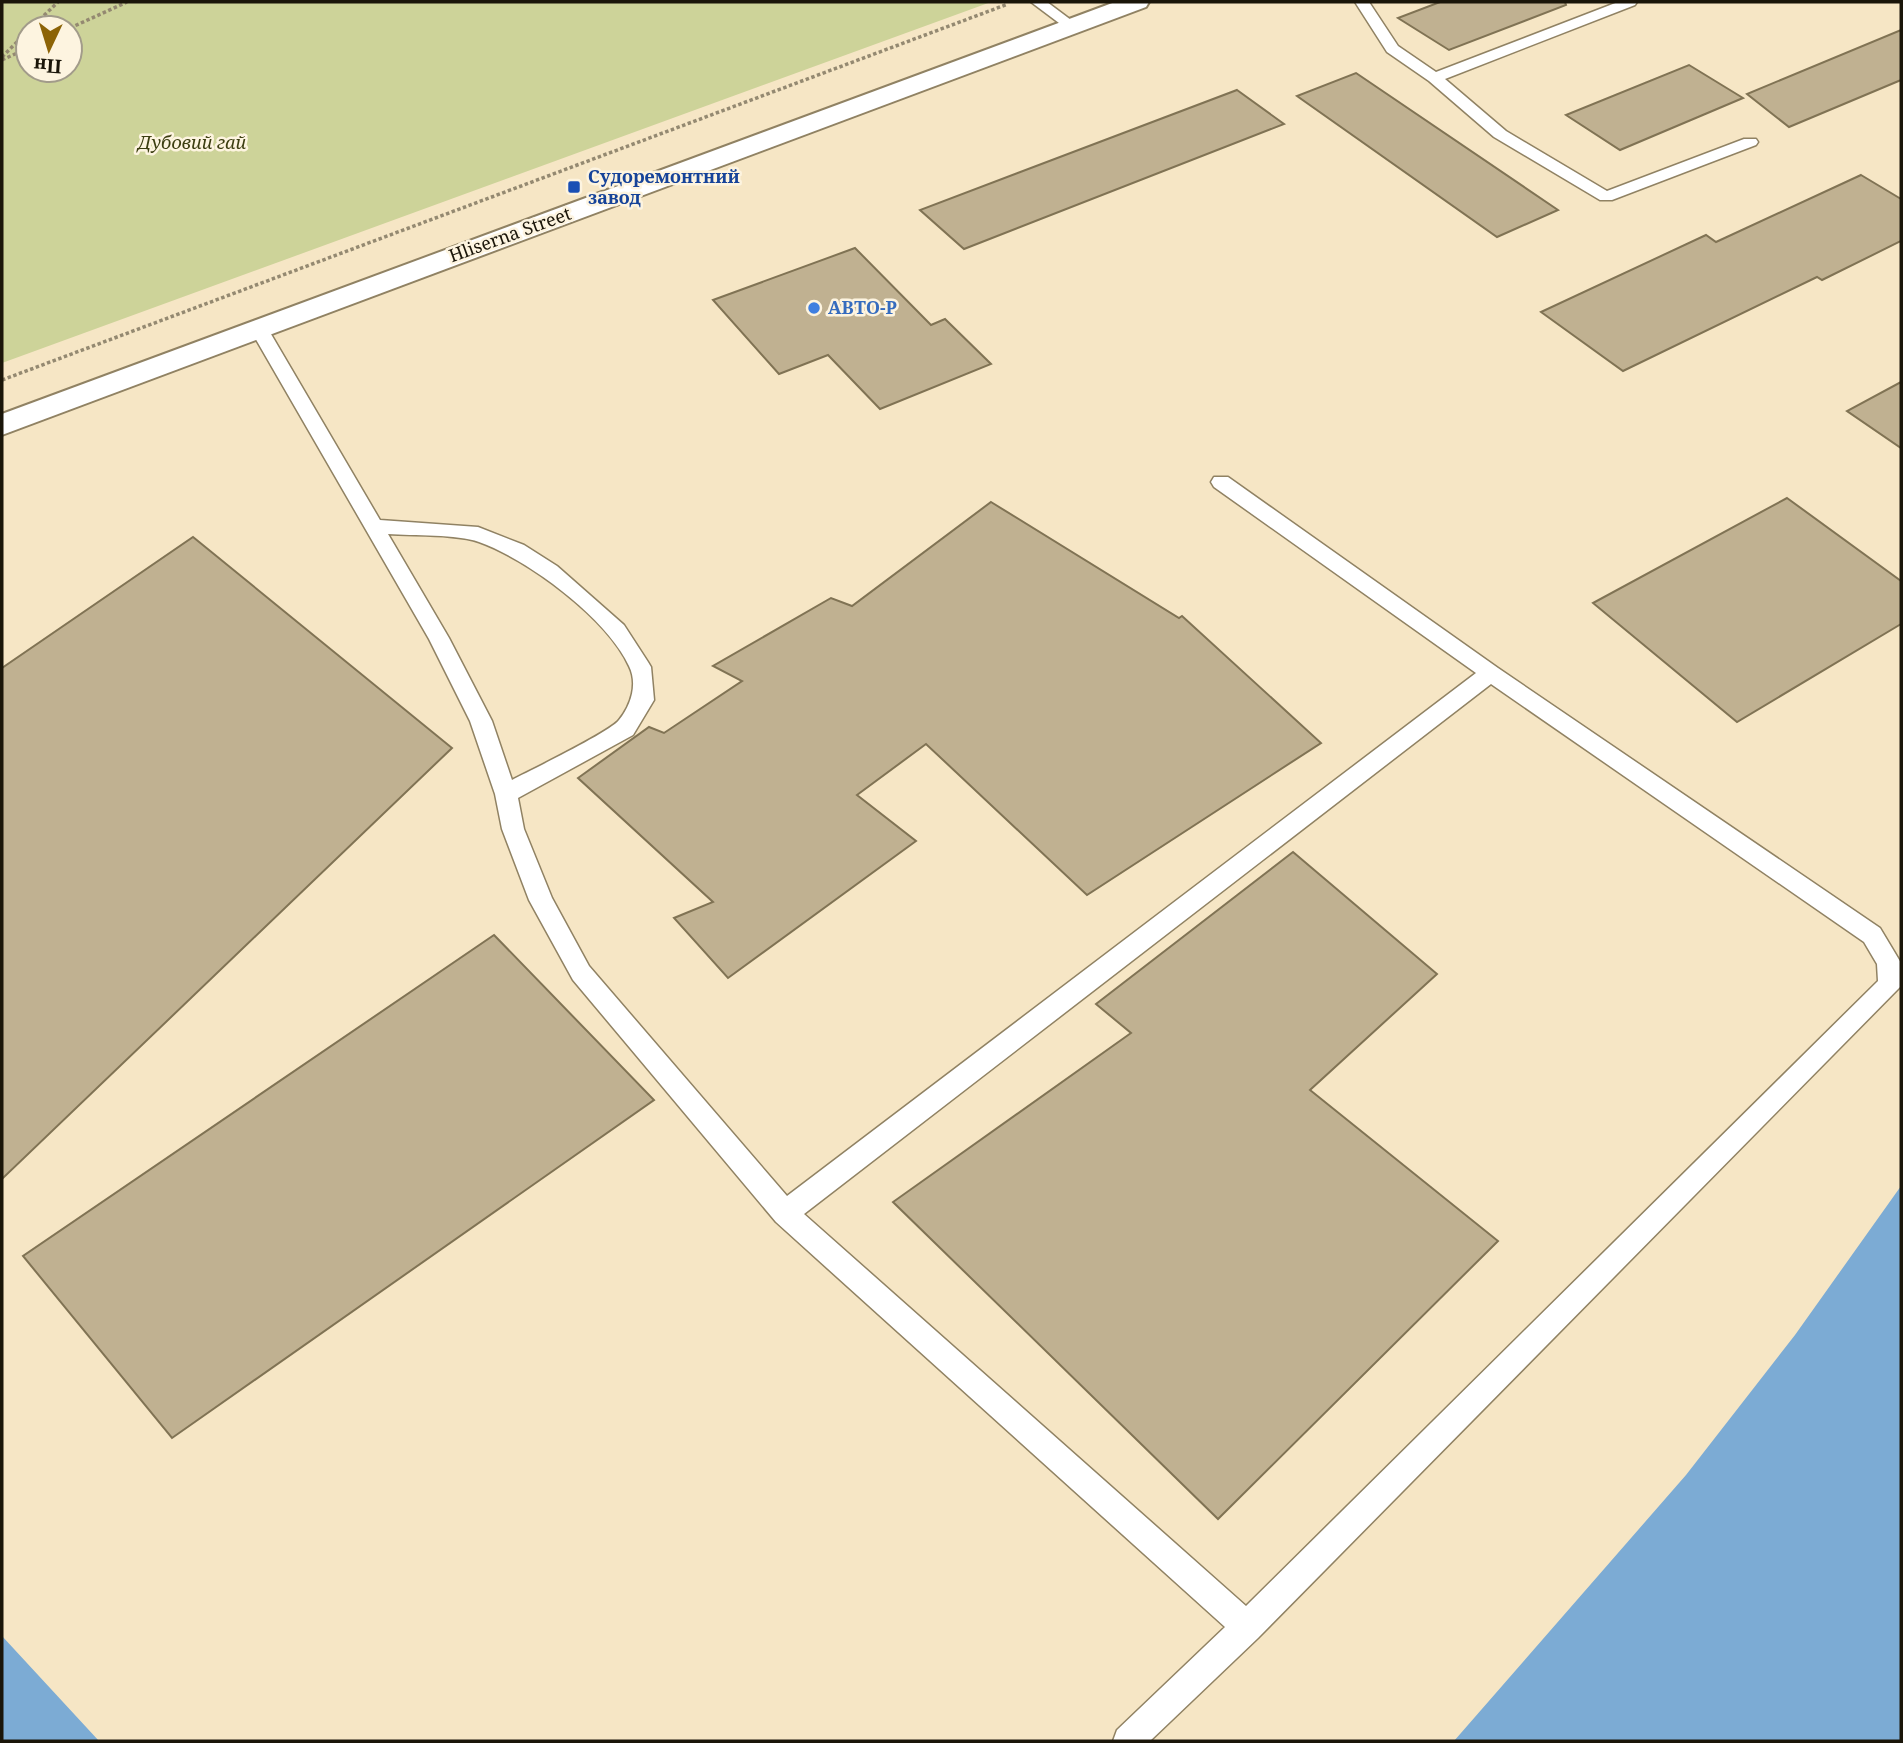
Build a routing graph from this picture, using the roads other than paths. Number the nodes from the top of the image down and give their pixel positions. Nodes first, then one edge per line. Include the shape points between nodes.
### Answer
1 (1038, 2) edge
2 (1137, 2) edge
3 (1362, 2) edge
4 (1630, 2) edge
5 (1072, 26) junction
6 (1434, 78) junction
7 (1750, 142) dead end
8 (260, 329) junction
9 (2, 425) edge
10 (1221, 482) dead end
11 (374, 526) junction
12 (1491, 673) junction
13 (506, 794) junction
14 (785, 1213) junction
15 (1247, 1627) junction
16 (1128, 1741) edge

1 - 5 lane
2 - 5 street, Hliserna Street
3 - 6 lane via 1392,49
4 - 6 lane
5 - 8 street, Hliserna Street
6 - 7 lane via 1500,134 1606,197
8 - 9 street, Hliserna Street
8 - 11 lane
10 - 12 lane
11 - 13 lane via 481,721
11 - 13 lane via 478,534 517,550 550,571 617,630 642,667 643,700 625,729
12 - 14 lane
12 - 15 lane via 1871,934 1889,963 1890,985
13 - 14 lane via 513,829 541,900 581,974
14 - 15 lane
15 - 16 lane

